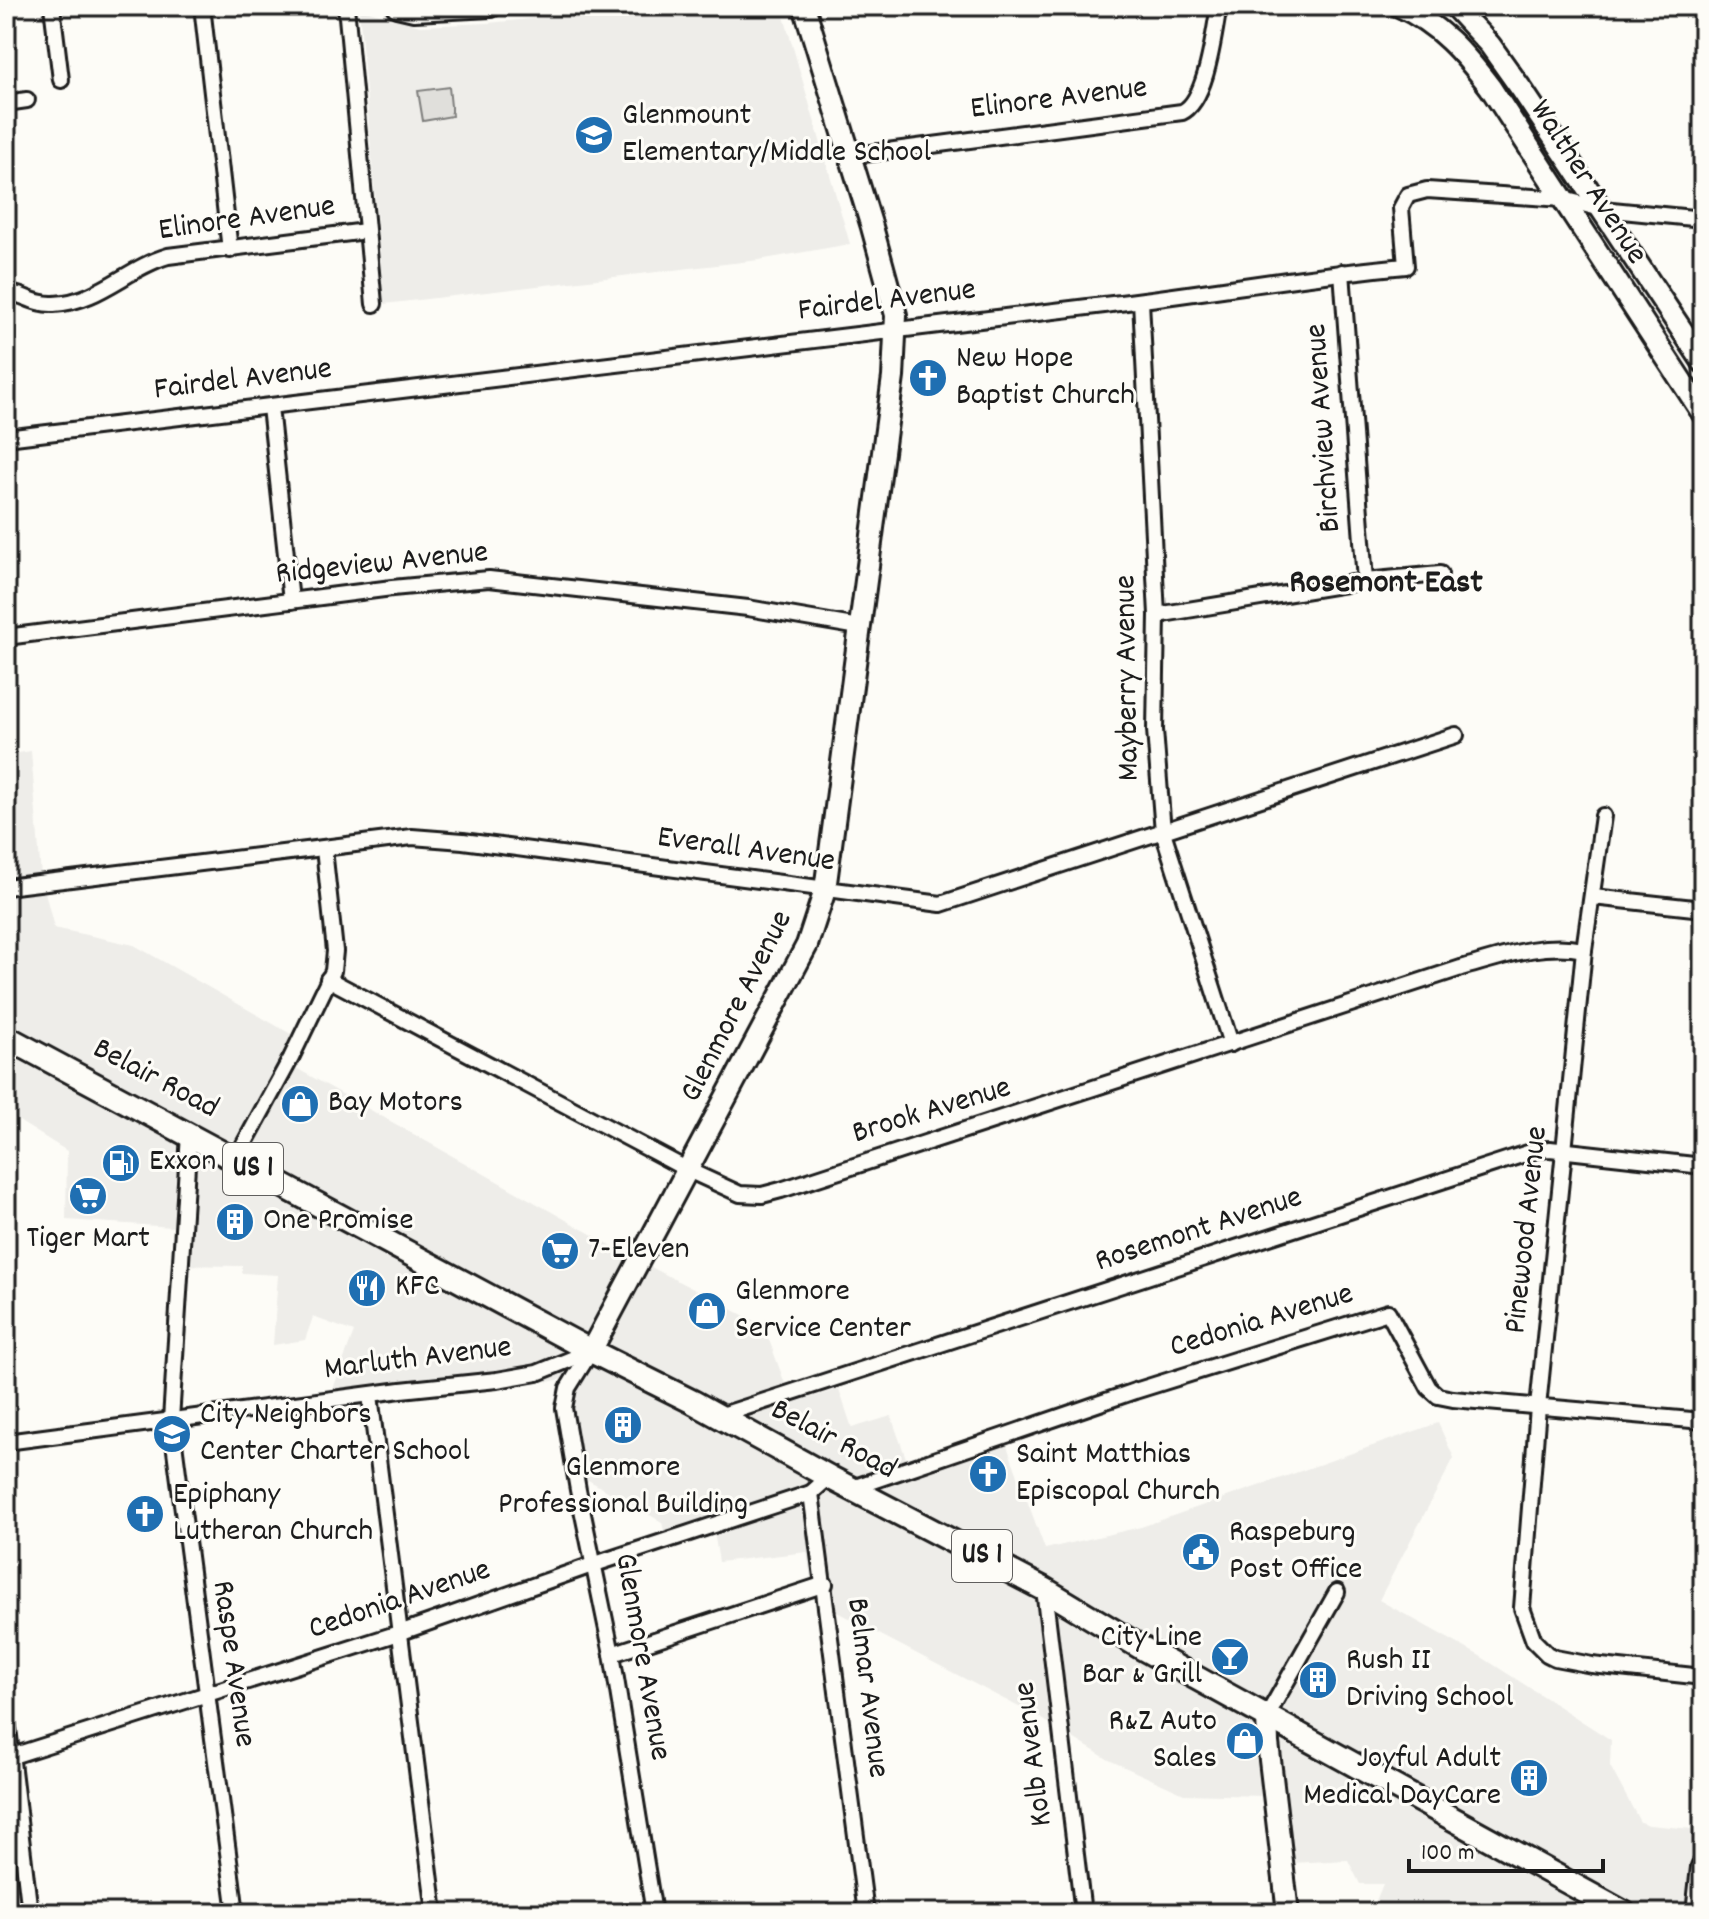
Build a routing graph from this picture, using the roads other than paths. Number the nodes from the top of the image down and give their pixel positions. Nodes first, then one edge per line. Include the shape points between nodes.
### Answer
1 (202, 6) edge
2 (346, 6) edge
3 (397, 6) edge
4 (491, 6) edge
5 (804, 6) edge
6 (1219, 6) edge
7 (1399, 6) edge
8 (1454, 6) edge
9 (49, 7) edge
10 (61, 80) dead end
11 (27, 100) dead end
12 (6, 103) edge
13 (849, 156) junction
14 (1563, 199) junction
15 (1602, 209) junction
16 (1703, 219) edge
17 (366, 231) junction
18 (230, 250) junction
19 (1342, 272) junction
20 (6, 293) edge
21 (1141, 301) junction
22 (374, 304) dead end
23 (897, 328) junction
24 (1703, 362) edge
25 (270, 407) junction
26 (1703, 414) edge
27 (6, 438) edge
28 (1440, 574) dead end
29 (1365, 581) junction
30 (291, 601) junction
31 (1157, 615) junction
32 (859, 627) junction
33 (6, 637) edge
34 (1456, 735) dead end
35 (1603, 816) dead end
36 (1163, 832) junction
37 (324, 849) junction
38 (6, 887) edge
39 (825, 890) junction
40 (1593, 897) junction
41 (1703, 909) edge
42 (1584, 950) junction
43 (328, 979) junction
44 (6, 1037) edge
45 (1231, 1044) junction
46 (189, 1134) junction
47 (1564, 1151) junction
48 (236, 1159) junction
49 (1703, 1166) edge
50 (688, 1170) junction
51 (591, 1351) junction
52 (551, 1368) junction
53 (568, 1388) junction
54 (370, 1395) junction
55 (1538, 1407) junction
56 (719, 1416) junction
57 (171, 1420) junction
58 (1703, 1421) edge
59 (6, 1442) edge
60 (829, 1477) junction
61 (852, 1488) junction
62 (811, 1493) junction
63 (595, 1564) junction
64 (825, 1584) junction
65 (1044, 1589) junction
66 (1337, 1592) dead end
67 (399, 1633) junction
68 (612, 1654) junction
69 (1703, 1677) edge
70 (208, 1695) junction
71 (6, 1711) edge
72 (1267, 1716) junction
73 (9, 1757) edge
74 (1703, 1867) edge
75 (30, 1913) edge
76 (236, 1913) edge
77 (435, 1913) edge
78 (654, 1913) edge
79 (866, 1913) edge
80 (1083, 1913) edge
81 (1288, 1913) edge
82 (1624, 1913) edge
83 (1698, 1913) edge

1 - 18 street
2 - 17 street
3 - 4 street
5 - 13 street, Glenmore Avenue
6 - 13 street, Elinore Avenue via 1203,80 1190,108 1182,112
7 - 14 street, Walther Avenue via 1455,44 1490,87
8 - 15 street, Walther Avenue via 1490,45
9 - 10 street
11 - 12 street
13 - 23 street, Glenmore Avenue
14 - 15 street, Fairdel Avenue
14 - 19 street, Fairdel Avenue via 1427,190 1408,195 1401,208 1406,266
14 - 26 street, Walther Avenue
15 - 16 street, Fairdel Avenue
15 - 24 street, Walther Avenue
17 - 18 street, Elinore Avenue
17 - 22 street
18 - 20 street, Elinore Avenue via 168,256 142,265 98,294 56,304
19 - 21 street, Fairdel Avenue
19 - 29 street, Birchview Avenue
21 - 23 street, Fairdel Avenue
21 - 31 street, Mayberry Avenue
23 - 25 street, Fairdel Avenue
23 - 32 street, Glenmore Avenue
25 - 27 street, Fairdel Avenue
25 - 30 street
28 - 29 street
29 - 31 street
30 - 32 street, Ridgeview Avenue via 489,579 748,608
30 - 33 street, Ridgeview Avenue
31 - 36 street, Mayberry Avenue via 1155,730
32 - 39 street, Glenmore Avenue
34 - 36 street, Everall Avenue
35 - 40 street, Pinewood Avenue
36 - 39 street, Everall Avenue via 941,904
36 - 45 street, Mayberry Avenue
37 - 38 street, Everall Avenue
37 - 39 street, Everall Avenue via 436,838
37 - 43 street via 335,951
39 - 50 street, Glenmore Avenue via 807,945
40 - 41 street
40 - 42 street, Pinewood Avenue
42 - 45 street, Brook Avenue via 1563,946 1511,954
42 - 47 street, Pinewood Avenue
43 - 48 street
43 - 50 street, Brook Avenue
44 - 46 main road, Belair Road / US 1
45 - 50 street, Brook Avenue via 762,1195 740,1194
46 - 48 main road, Belair Road / US 1
46 - 57 street, Raspe Avenue
47 - 49 street, Rosemont Avenue
47 - 55 street, Pinewood Avenue
47 - 56 street, Rosemont Avenue via 1537,1150
48 - 51 main road, Belair Road / US 1
50 - 51 street, Glenmore Avenue
51 - 52 street, Marluth Avenue
51 - 53 street, Glenmore Avenue
51 - 56 main road, Belair Road / US 1
52 - 53 street, Marluth Avenue
52 - 54 street, Marluth Avenue
53 - 63 street, Glenmore Avenue via 567,1433
54 - 57 street, Marluth Avenue
54 - 67 street
55 - 58 street, Cedonia Avenue
55 - 61 street, Cedonia Avenue via 1438,1396 1423,1380 1388,1312
55 - 69 street, Pinewood Avenue via 1521,1597 1524,1620 1539,1647 1570,1662
56 - 60 main road, Belair Road / US 1
57 - 59 street, Marluth Avenue
57 - 70 street, Raspe Avenue
60 - 61 main road, Belair Road / US 1
60 - 62 street
61 - 65 main road, Belair Road / US 1
62 - 63 street, Cedonia Avenue
62 - 64 street, Belmar Avenue
63 - 67 street, Cedonia Avenue
63 - 68 street, Glenmore Avenue
64 - 68 street
64 - 79 street, Belmar Avenue
65 - 72 main road, Belair Road / US 1
65 - 80 street, Kolb Avenue
66 - 72 street
67 - 70 street, Cedonia Avenue
67 - 77 street
68 - 78 street, Glenmore Avenue
70 - 73 street, Cedonia Avenue
70 - 76 street, Raspe Avenue
71 - 73 street
72 - 81 street
72 - 82 main road, Belair Road / US 1
73 - 75 street
74 - 83 main road

